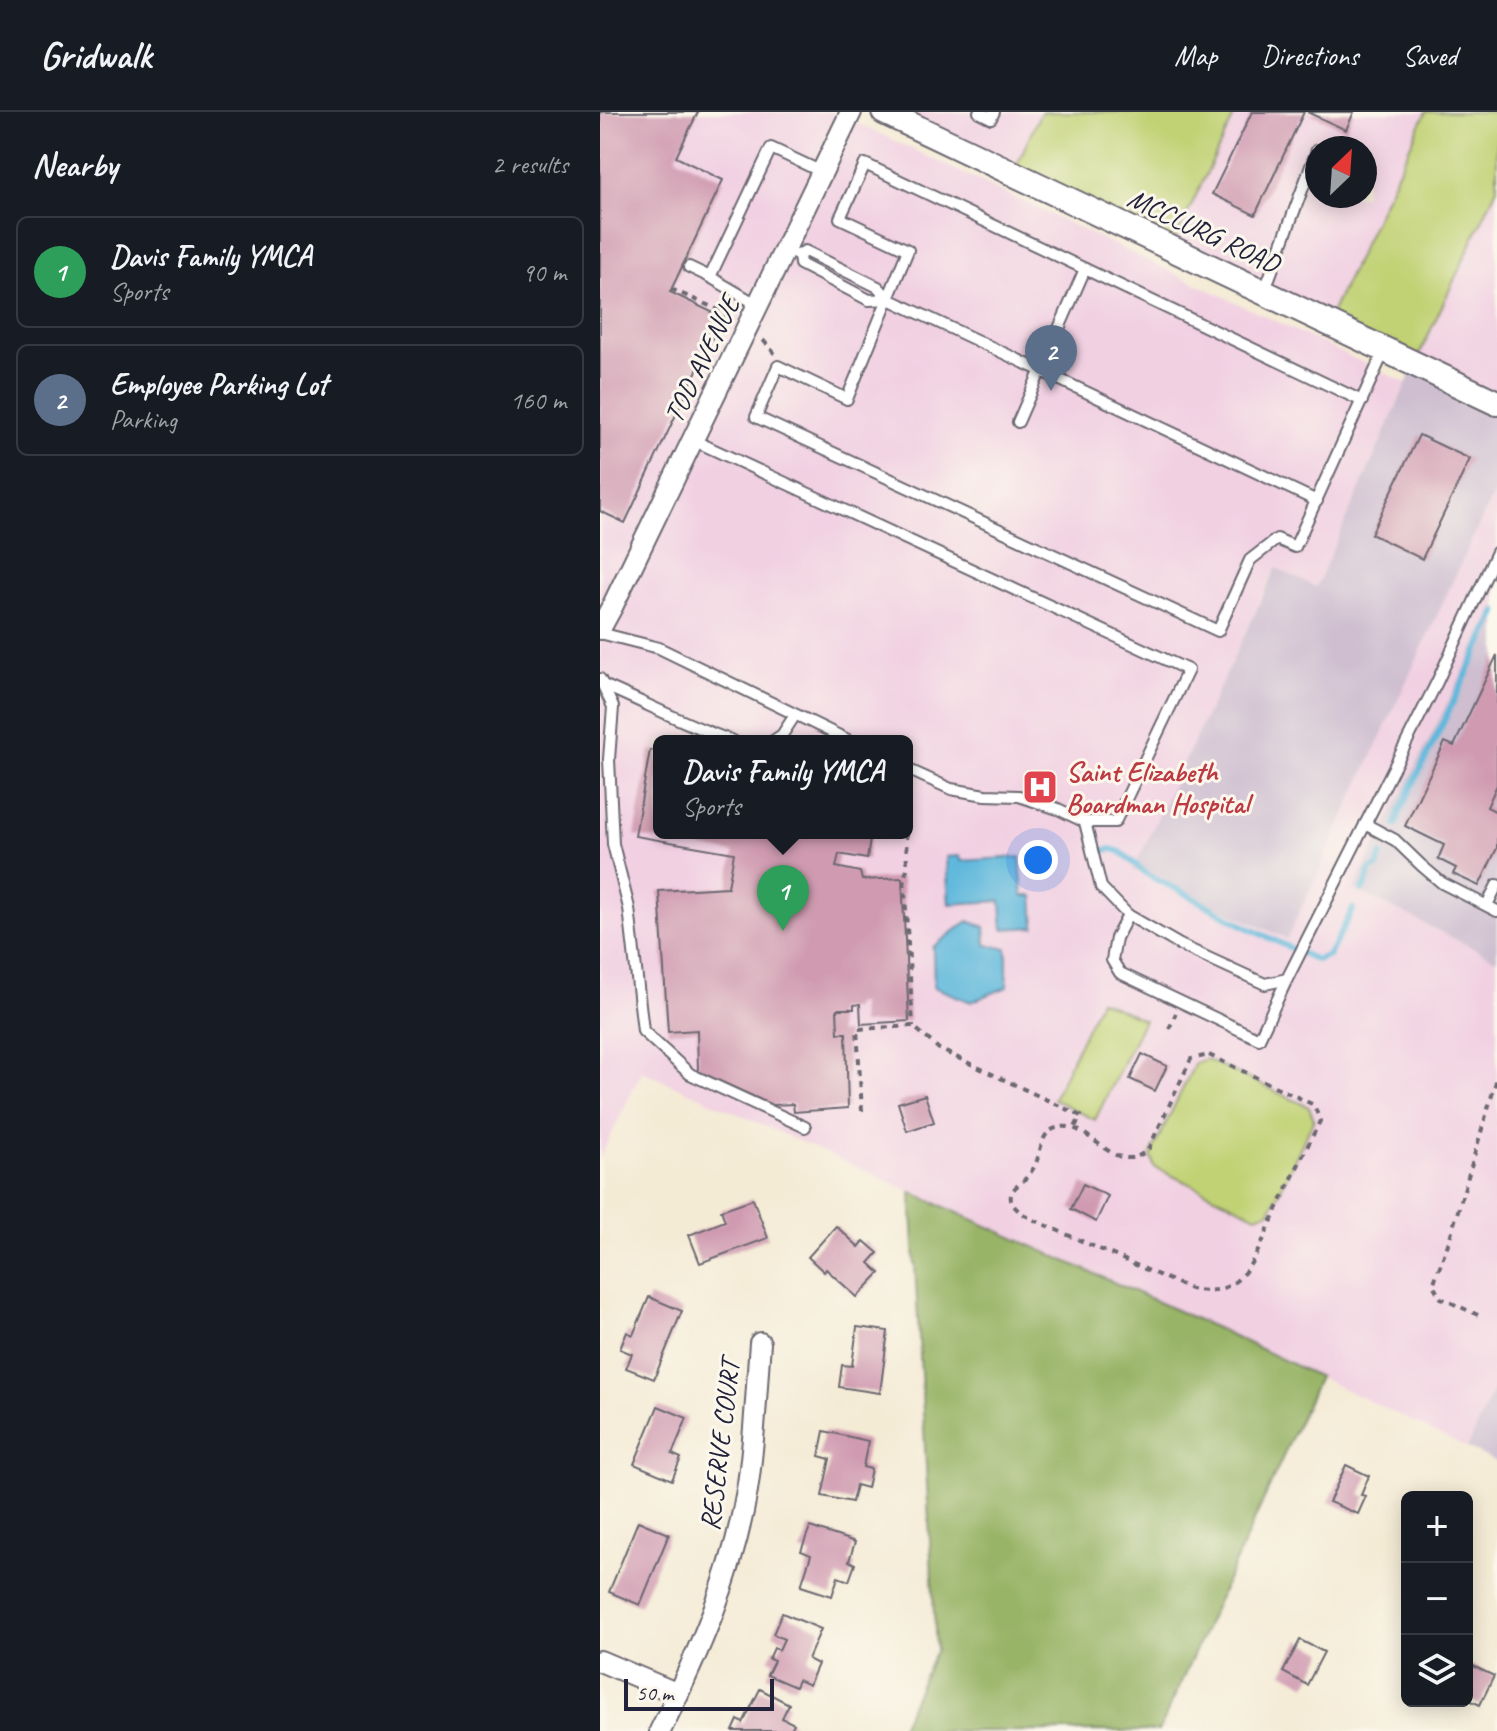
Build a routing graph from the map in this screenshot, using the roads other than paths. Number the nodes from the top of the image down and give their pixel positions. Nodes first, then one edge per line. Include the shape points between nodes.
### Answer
1 (851, 112) edge
2 (884, 112) edge
3 (979, 112) edge
4 (994, 112) edge
5 (822, 172) junction
6 (1305, 182) edge
7 (792, 252) junction
8 (689, 267) dead end
9 (1085, 269) junction
10 (710, 277) junction
11 (1264, 292) junction
12 (889, 299) junction
13 (758, 305) junction
14 (1385, 349) junction
15 (1041, 369) junction
16 (1362, 401) junction
17 (1497, 403) edge
18 (1018, 422) dead end
19 (693, 440) junction
20 (1317, 501) junction
21 (1497, 552) edge
22 (600, 631) edge
23 (602, 682) edge
24 (795, 715) junction
25 (715, 735) edge
26 (782, 735) edge
27 (837, 735) edge
28 (913, 772) edge
29 (1085, 822) junction
30 (1365, 824) junction
31 (1497, 885) edge
32 (1492, 908) edge
33 (1128, 915) junction
34 (1287, 979) junction
35 (805, 1127) dead end
36 (760, 1343) dead end
37 (600, 1661) edge
38 (678, 1694) junction
39 (660, 1731) edge

1 - 5 street, TOD AVENUE
2 - 11 street, MCCLURG ROAD
3 - 4 lane via 991,118
5 - 7 street, TOD AVENUE
5 - 10 lane via 771,148
6 - 11 lane
7 - 12 lane via 800,264 869,300
7 - 13 street, TOD AVENUE
8 - 10 lane
9 - 12 lane via 865,164 840,218 908,250
9 - 15 lane
9 - 16 lane
10 - 13 lane
11 - 14 street, MCCLURG ROAD
12 - 15 lane
12 - 20 lane via 847,399 778,366 756,417 1218,631 1250,560 1277,539 1295,547
13 - 19 street, TOD AVENUE
14 - 16 lane
14 - 17 street, MCCLURG ROAD
15 - 18 lane
15 - 20 lane
16 - 20 lane
19 - 22 street, TOD AVENUE
19 - 29 lane via 1188,670 1115,822
21 - 30 lane
22 - 24 lane via 659,648
23 - 25 lane
23 - 35 lane via 613,707 613,844 629,908 643,1031 690,1074
24 - 26 lane
24 - 27 lane
28 - 29 lane via 951,789 1019,796
29 - 33 lane via 1101,887
30 - 32 lane via 1395,840 1442,883
30 - 34 lane
31 - 32 lane
33 - 34 lane via 1265,984
33 - 34 lane via 1112,960 1120,973 1259,1039
36 - 38 street, RESERVE COURT via 740,1526 718,1601
37 - 38 street
38 - 39 street, RESERVE COURT

